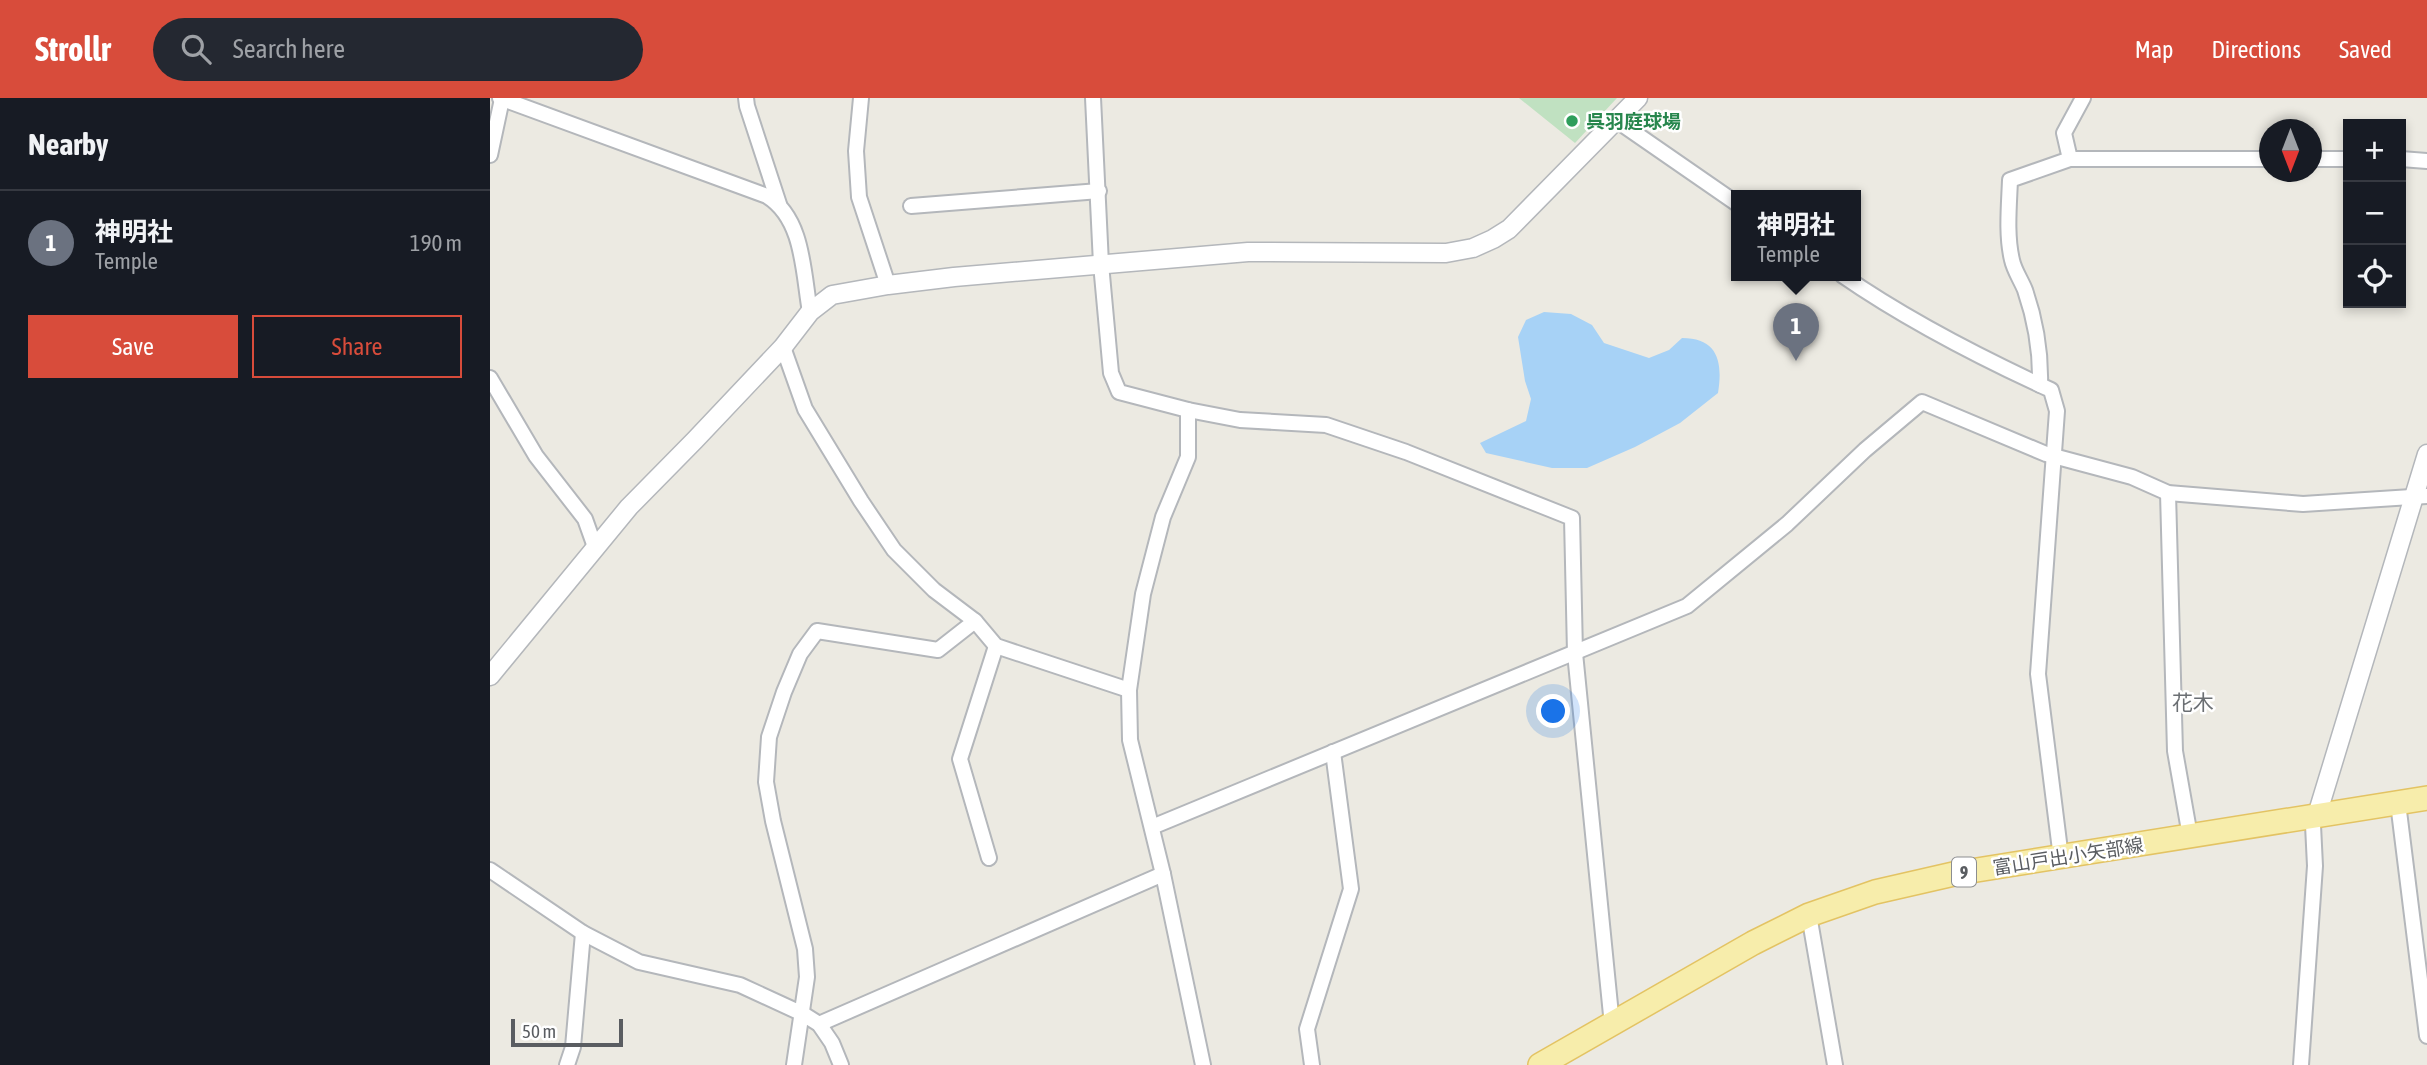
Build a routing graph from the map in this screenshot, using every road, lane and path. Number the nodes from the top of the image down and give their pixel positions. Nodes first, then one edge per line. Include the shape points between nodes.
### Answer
1 (501, 98) edge
2 (746, 98) edge
3 (861, 98) edge
4 (1093, 98) edge
5 (1637, 98) edge
6 (2083, 98) edge
7 (1616, 120) junction
8 (490, 155) edge
9 (2070, 159) junction
10 (2259, 159) edge
11 (2322, 159) edge
12 (2343, 159) edge
13 (2406, 159) edge
14 (2427, 161) edge
15 (1099, 191) junction
16 (1731, 199) edge
17 (779, 204) junction
18 (911, 205) dead end
19 (1101, 264) junction
20 (1851, 281) edge
21 (888, 285) junction
22 (810, 312) junction
23 (783, 346) junction
24 (490, 378) edge
25 (2040, 385) junction
26 (1188, 410) junction
27 (2427, 454) edge
28 (2054, 455) junction
29 (2168, 493) junction
30 (2420, 497) edge
31 (594, 547) junction
32 (975, 621) junction
33 (996, 646) junction
34 (1574, 653) junction
35 (490, 676) edge
36 (1129, 690) junction
37 (1333, 752) junction
38 (2427, 798) edge
39 (2398, 803) junction
40 (2317, 816) junction
41 (1152, 827) junction
42 (2190, 836) junction
43 (989, 858) dead end
44 (2062, 858) junction
45 (490, 870) edge
46 (1163, 874) junction
47 (1809, 915) junction
48 (583, 933) junction
49 (2421, 935) edge
50 (803, 1014) junction
51 (819, 1024) junction
52 (1612, 1025) junction
53 (2427, 1036) edge
54 (567, 1065) edge
55 (794, 1065) edge
56 (841, 1065) edge
57 (1203, 1065) edge
58 (1312, 1065) edge
59 (1541, 1065) edge
60 (1835, 1065) edge
61 (2301, 1065) edge

1 - 8 street
1 - 17 street
2 - 17 street
3 - 21 street via 856,151 859,197
4 - 15 street
5 - 7 street
6 - 9 street via 2064,133
7 - 16 street
7 - 19 street via 1521,218 1473,248 1446,253 1248,252
9 - 10 street
9 - 25 street via 2010,180 2012,261 2037,327
11 - 12 street
13 - 14 street
15 - 18 street
15 - 19 street
17 - 22 street via 795,230
19 - 21 street
19 - 26 street via 1111,373 1119,392
20 - 25 street
21 - 22 street via 832,295
22 - 23 street
23 - 31 street
23 - 32 street via 805,410 894,550 934,590
24 - 31 street via 536,457 585,519
25 - 28 street via 2051,390 2057,411
26 - 34 street via 1240,420 1326,425 1572,518
26 - 36 street via 1188,457 1163,517 1143,594
27 - 30 street
28 - 29 street via 2132,477
28 - 34 street via 1922,402 1787,524 1686,606
28 - 44 street via 2038,674
29 - 30 street via 2303,504
29 - 42 street via 2175,751
30 - 40 street
31 - 35 street
32 - 33 street
32 - 50 street via 938,650 817,631 800,654 769,737 766,782 805,949
33 - 36 street
33 - 43 street via 960,759
34 - 37 street
34 - 52 street
36 - 41 street via 1130,740
37 - 41 street
37 - 58 street via 1351,889 1307,1029
38 - 39 main road, 富山戸出小矢部線 / 9
39 - 40 main road, 富山戸出小矢部線 / 9
39 - 49 street
40 - 42 main road, 富山戸出小矢部線 / 9
40 - 61 street
41 - 46 street
42 - 44 main road, 富山戸出小矢部線 / 9
44 - 47 main road, 富山戸出小矢部線 / 9 via 1958,873 1875,892
45 - 48 street
46 - 51 street
46 - 57 street
47 - 52 main road, 富山戸出小矢部線 / 9
47 - 60 street
48 - 50 street via 639,962 740,985
48 - 54 street via 573,1046
49 - 53 street
50 - 51 street
50 - 55 street
51 - 56 street
52 - 59 main road, 富山戸出小矢部線 / 9

